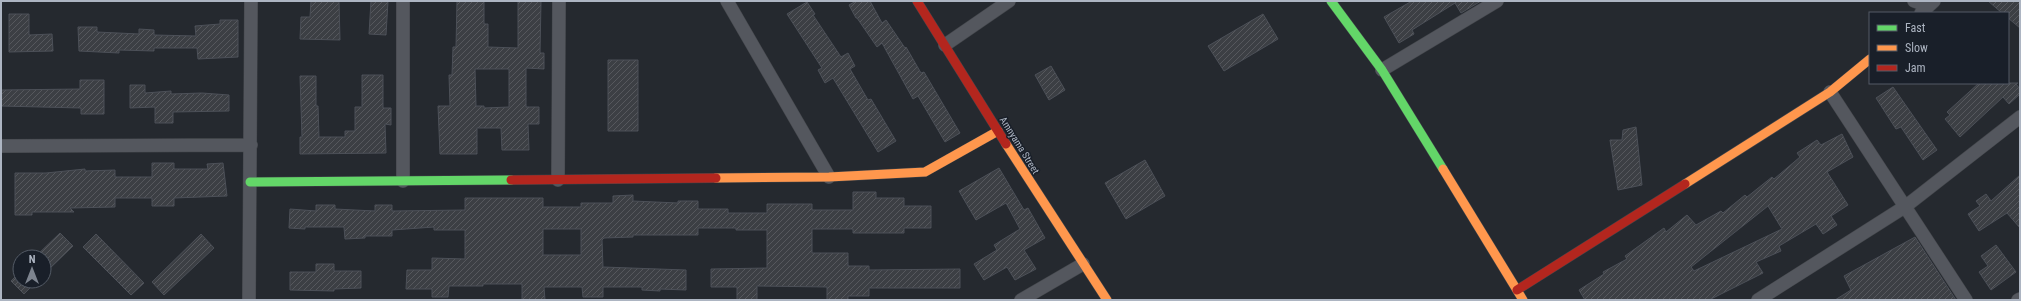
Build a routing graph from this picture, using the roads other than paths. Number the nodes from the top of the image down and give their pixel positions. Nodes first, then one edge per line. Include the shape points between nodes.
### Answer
1 (251, 1) edge
2 (403, 1) edge
3 (559, 1) edge
4 (728, 1) edge
5 (917, 1) edge
6 (1009, 1) edge
7 (1331, 1) edge
8 (1497, 1) edge
9 (1914, 1) edge
10 (1928, 7) edge
11 (945, 45) junction
12 (1869, 61) edge
13 (1382, 70) junction
14 (1830, 92) junction
15 (2020, 117) edge
16 (998, 131) junction
17 (251, 145) junction
18 (1, 146) edge
19 (829, 177) junction
20 (558, 180) junction
21 (403, 181) junction
22 (250, 182) junction
23 (1906, 206) junction
24 (1083, 264) junction
25 (1517, 290) junction
26 (249, 300) edge
27 (1021, 300) edge
28 (1107, 300) edge
29 (1523, 300) edge
30 (1758, 300) edge
31 (1966, 300) edge

1 - 17 street
2 - 21 street
3 - 20 street
4 - 19 street
5 - 11 street, Amnyama Street
6 - 11 street
7 - 13 street
8 - 13 street
9 - 10 street
11 - 16 street, Amnyama Street
12 - 14 street
13 - 25 street
14 - 23 street
14 - 25 street
15 - 23 street
16 - 19 street via 925,172
16 - 24 street, Amnyama Street
17 - 18 street
17 - 22 street
19 - 20 street
20 - 21 street
21 - 22 street
22 - 26 street
23 - 30 street
23 - 31 street
24 - 27 street
24 - 28 street, Amnyama Street
25 - 29 street

